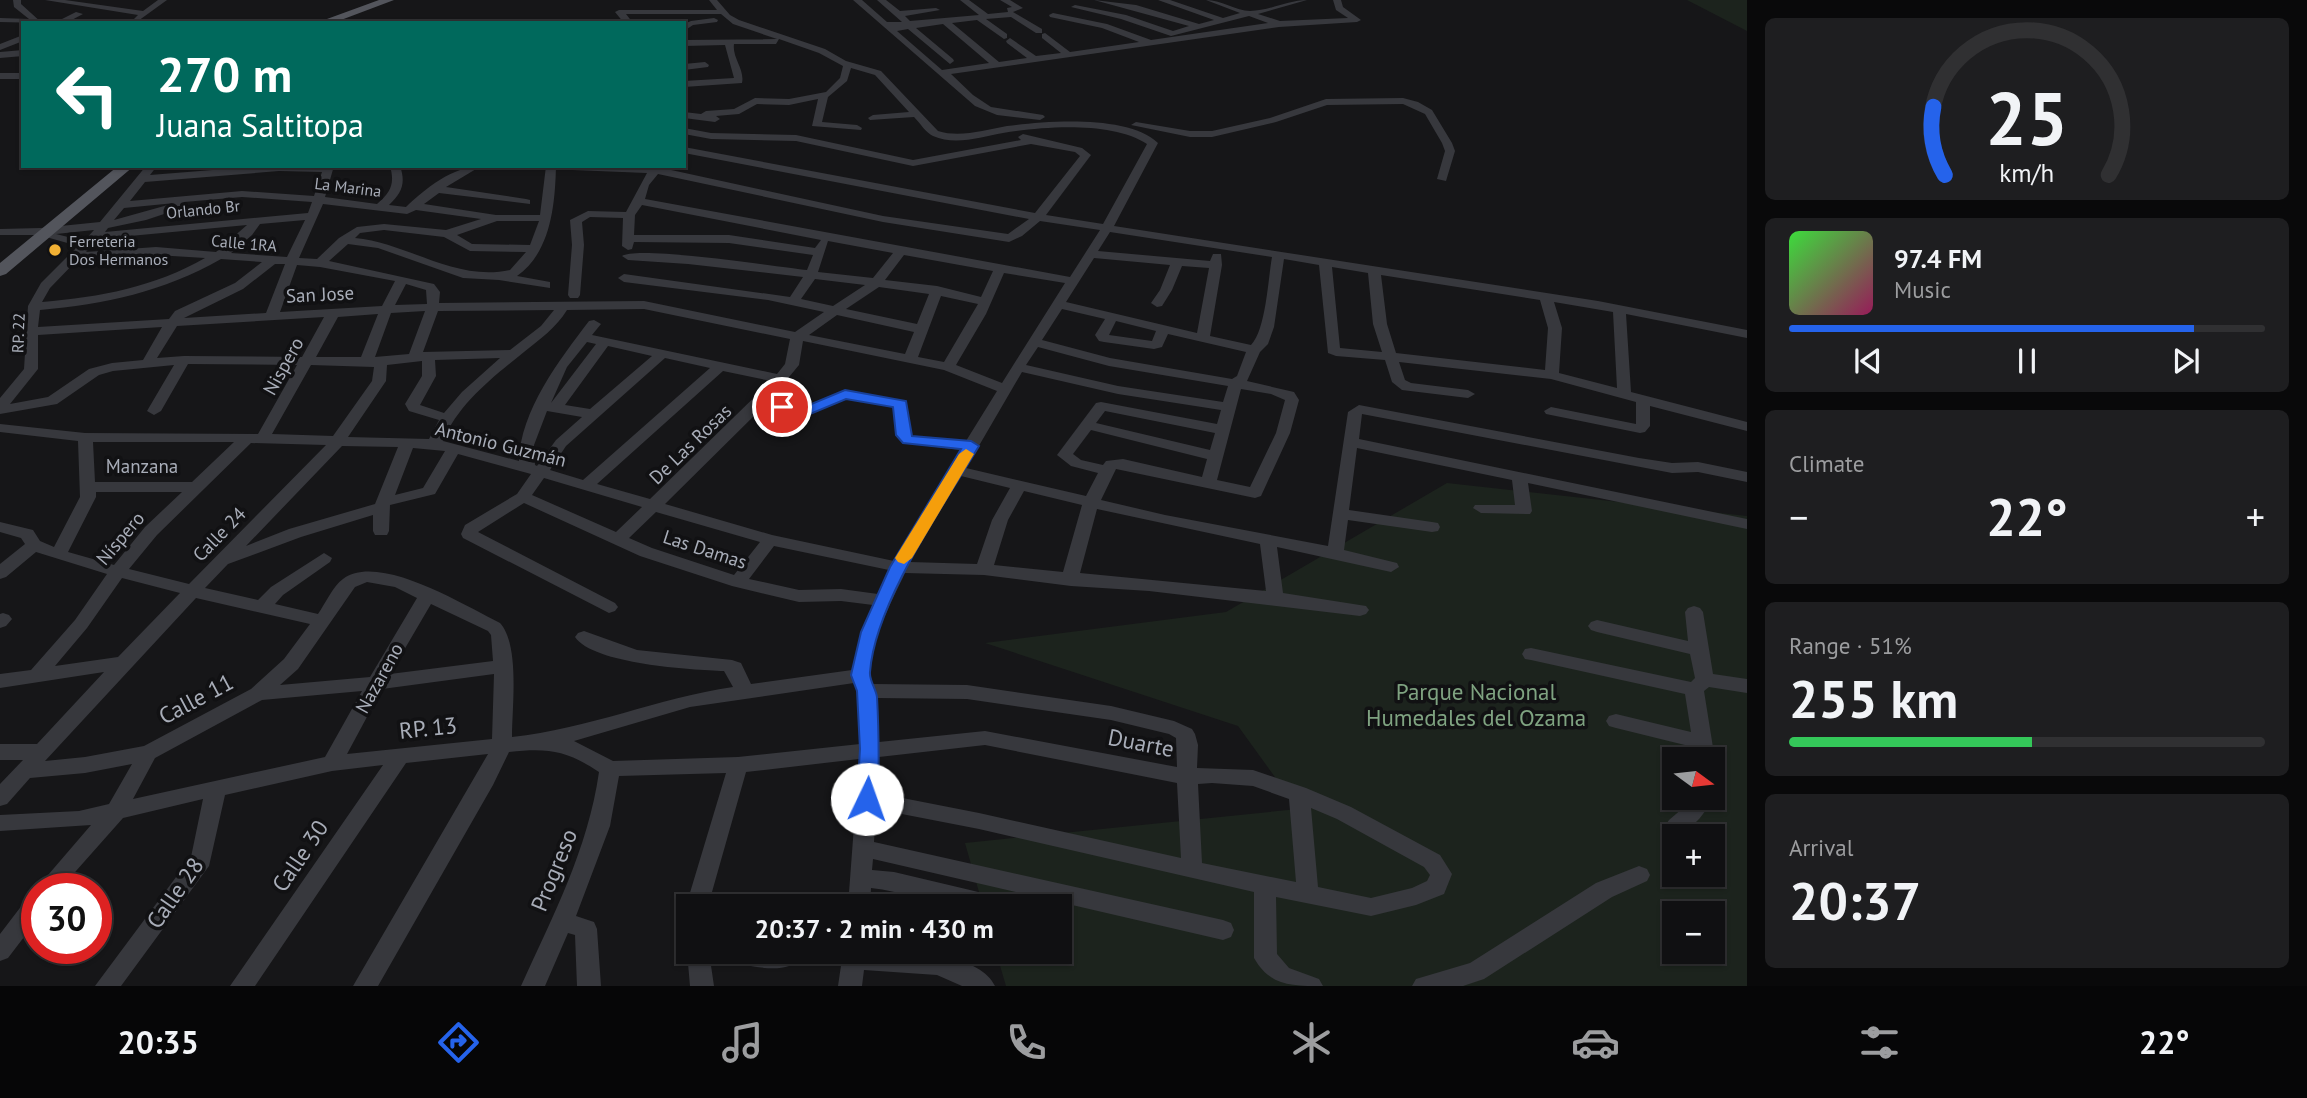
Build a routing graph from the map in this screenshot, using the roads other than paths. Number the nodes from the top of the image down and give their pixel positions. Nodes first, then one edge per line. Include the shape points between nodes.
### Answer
1 (17, 0) edge
2 (49, 0) edge
3 (163, 0) edge
4 (389, 0) edge
5 (403, 0) edge
6 (619, 0) edge
7 (713, 0) edge
8 (857, 0) edge
9 (866, 0) edge
10 (881, 0) edge
11 (983, 0) edge
12 (1004, 0) edge
13 (1098, 0) edge
14 (1162, 0) edge
15 (1210, 0) edge
16 (1255, 0) edge
17 (1303, 0) edge
18 (1337, 0) edge
19 (925, 1) edge
20 (965, 1) edge
21 (1277, 3) edge
22 (1075, 7) dead end
23 (936, 10) junction
24 (619, 11) junction
25 (1249, 12) junction
26 (79, 14) dead end
27 (145, 14) junction
28 (898, 14) junction
29 (724, 15) junction
30 (983, 16) junction
31 (1053, 16) dead end
32 (1220, 19) junction
33 (0, 20) edge
34 (947, 20) junction
35 (21, 21) edge
36 (35, 21) edge
37 (63, 21) edge
38 (136, 21) edge
39 (327, 21) edge
40 (341, 21) edge
41 (627, 21) edge
42 (1279, 24) junction
43 (1197, 26) junction
44 (686, 27) edge
45 (892, 27) junction
46 (1171, 33) junction
47 (21, 39) edge
48 (734, 41) junction
49 (789, 41) junction
50 (1148, 42) junction
51 (686, 43) edge
52 (970, 43) junction
53 (958, 44) dead end
54 (946, 45) dead end
55 (0, 47) edge
56 (935, 47) junction
57 (21, 53) edge
58 (1068, 53) junction
59 (0, 55) edge
60 (1032, 57) junction
61 (950, 61) dead end
62 (848, 64) junction
63 (996, 64) junction
64 (705, 65) dead end
65 (21, 66) edge
66 (686, 67) edge
67 (942, 71) junction
68 (5, 76) edge
69 (686, 84) edge
70 (824, 95) junction
71 (706, 114) dead end
72 (917, 114) junction
73 (686, 115) edge
74 (873, 118) dead end
75 (728, 120) dead end
76 (857, 128) dead end
77 (1005, 129) junction
78 (686, 132) edge
79 (697, 135) junction
80 (1031, 141) junction
81 (686, 146) edge
82 (686, 149) edge
83 (108, 168) edge
84 (125, 168) edge
85 (150, 168) edge
86 (258, 168) edge
87 (328, 168) edge
88 (396, 168) edge
89 (472, 168) edge
90 (572, 168) edge
91 (656, 168) edge
92 (551, 171) edge
93 (916, 178) junction
94 (1442, 178) dead end
95 (140, 179) junction
96 (436, 189) junction
97 (833, 193) junction
98 (192, 199) junction
99 (318, 199) junction
100 (639, 201) junction
101 (526, 202) dead end
102 (118, 205) junction
103 (380, 207) junction
104 (410, 208) junction
105 (629, 215) junction
106 (313, 216) junction
107 (1037, 217) junction
108 (496, 218) junction
109 (546, 218) junction
110 (257, 220) junction
111 (104, 223) junction
112 (384, 227) junction
113 (1107, 228) junction
114 (0, 232) edge
115 (46, 233) junction
116 (25, 234) junction
117 (447, 234) junction
118 (628, 238) junction
119 (826, 238) junction
120 (343, 240) junction
121 (91, 241) junction
122 (1219, 248) junction
123 (533, 249) junction
124 (901, 251) junction
125 (817, 252) junction
126 (0, 253) edge
127 (1090, 254) junction
128 (76, 256) junction
129 (628, 256) junction
130 (1278, 256) junction
131 (218, 257) junction
132 (271, 261) junction
133 (292, 262) junction
134 (1177, 262) junction
135 (1325, 262) junction
136 (320, 263) junction
137 (1216, 265) junction
138 (1000, 268) junction
139 (1374, 270) junction
140 (0, 271) edge
141 (811, 275) junction
142 (499, 276) junction
143 (401, 281) junction
144 (1073, 281) junction
145 (877, 282) junction
146 (546, 285) dead end
147 (937, 290) junction
148 (617, 291) junction
149 (574, 295) dead end
150 (1546, 297) junction
151 (794, 301) junction
152 (986, 302) junction
153 (1157, 303) dead end
154 (1059, 304) junction
155 (34, 307) junction
156 (434, 307) junction
157 (562, 307) junction
158 (1619, 309) junction
159 (386, 310) junction
160 (833, 310) junction
161 (334, 312) junction
162 (1113, 315) junction
163 (272, 316) junction
164 (174, 321) junction
165 (594, 324) dead end
166 (920, 328) junction
167 (1164, 328) junction
168 (31, 331) junction
169 (1747, 334) edge
170 (798, 336) junction
171 (584, 337) junction
172 (1203, 339) junction
173 (605, 341) junction
174 (1035, 342) junction
175 (1254, 350) junction
176 (663, 353) junction
177 (514, 354) junction
178 (421, 357) junction
179 (1390, 358) junction
180 (184, 360) junction
181 (909, 360) junction
182 (306, 362) junction
183 (373, 362) junction
184 (148, 363) junction
185 (720, 366) junction
186 (948, 367) junction
187 (1018, 367) junction
188 (1552, 375) junction
189 (780, 379) junction
190 (1236, 382) junction
191 (1005, 389) junction
192 (1468, 394) dead end
193 (1623, 394) junction
194 (1643, 399) junction
195 (760, 402) junction
196 (549, 407) junction
197 (1227, 408) junction
198 (0, 409) edge
199 (154, 411) dead end
200 (1551, 411) dead end
201 (592, 414) junction
202 (446, 418) junction
203 (1088, 425) junction
204 (1747, 427) edge
205 (0, 428) edge
206 (1223, 430) junction
207 (85, 437) junction
208 (255, 438) junction
209 (337, 442) junction
210 (1352, 442) junction
211 (407, 443) junction
212 (434, 444) junction
213 (971, 446) junction
214 (454, 448) junction
215 (1214, 456) junction
216 (957, 470) junction
217 (1106, 470) junction
218 (533, 471) junction
219 (1746, 474) edge
220 (1519, 476) junction
221 (1208, 483) junction
222 (585, 486) junction
223 (1018, 486) junction
224 (87, 487) junction
225 (197, 487) junction
226 (523, 497) junction
227 (1094, 501) junction
228 (382, 505) junction
229 (654, 506) junction
230 (1481, 508) dead end
231 (1340, 514) junction
232 (1747, 524) edge
233 (0, 527) edge
234 (1432, 527) dead end
235 (381, 531) dead end
236 (619, 539) junction
237 (1268, 539) junction
238 (770, 540) junction
239 (34, 545) junction
240 (1335, 553) junction
241 (58, 555) junction
242 (324, 558) dead end
243 (224, 561) junction
244 (898, 567) junction
245 (1391, 568) dead end
246 (984, 570) junction
247 (118, 571) junction
248 (0, 573) edge
249 (1071, 580) junction
250 (737, 582) junction
251 (192, 591) junction
252 (428, 595) junction
253 (1275, 598) junction
254 (883, 601) junction
255 (262, 607) junction
256 (609, 607) dead end
257 (1360, 610) dead end
258 (1695, 612) dead end
259 (322, 621) junction
260 (1597, 626) dead end
261 (584, 637) dead end
262 (1698, 650) junction
263 (1531, 654) dead end
264 (123, 663) junction
265 (503, 666) junction
266 (37, 675) junction
267 (0, 681) edge
268 (376, 683) junction
269 (863, 683) junction
270 (1700, 684) junction
271 (1747, 686) edge
272 (745, 693) junction
273 (258, 694) junction
274 (1616, 721) dead end
275 (541, 741) junction
276 (502, 745) junction
277 (1692, 747) edge
278 (1704, 747) edge
279 (870, 749) junction
280 (0, 752) edge
281 (41, 752) junction
282 (148, 753) junction
283 (401, 755) junction
284 (332, 763) junction
285 (738, 765) junction
286 (610, 769) junction
287 (24, 771) junction
288 (1187, 777) junction
289 (216, 788) junction
290 (1299, 794) junction
291 (0, 798) edge
292 (867, 799) junction
293 (1694, 810) edge
294 (116, 811) junction
295 (0, 823) edge
296 (1678, 824) edge
297 (863, 848) junction
298 (1192, 870) junction
299 (61, 873) edge
300 (1639, 875) dead end
301 (862, 878) junction
302 (1265, 886) junction
303 (700, 894) edge
304 (860, 894) edge
305 (949, 894) edge
306 (1308, 895) junction
307 (563, 921) junction
308 (21, 924) edge
309 (1223, 930) dead end
310 (0, 951) edge
311 (699, 964) edge
312 (852, 964) edge
313 (928, 964) edge
314 (974, 984) edge
315 (107, 986) edge
316 (242, 986) edge
317 (365, 986) edge
318 (533, 986) edge
319 (589, 986) edge
320 (702, 986) edge
321 (850, 986) edge
322 (1311, 986) edge
323 (1424, 986) edge

1 - 36 street
2 - 27 street
3 - 27 street
4 - 39 main road
5 - 40 main road
6 - 24 street
7 - 29 street
8 - 45 street
9 - 45 street
10 - 28 street
11 - 20 street
12 - 30 street via 1018,9
13 - 43 street
14 - 32 street
15 - 25 street
16 - 21 street
17 - 21 street
18 - 42 street via 1339,8 1357,20
19 - 23 street
20 - 30 street
21 - 25 street
22 - 46 street
23 - 28 street
23 - 34 street
24 - 29 street
24 - 41 street
25 - 32 street
25 - 42 street
26 - 37 street
27 - 38 street
28 - 56 street
29 - 44 street
29 - 49 street
30 - 34 street
30 - 58 street via 1017,16
30 - 60 street
31 - 50 street via 1104,26
32 - 43 street
33 - 35 street
34 - 45 street
34 - 52 street
42 - 50 street
43 - 46 street
45 - 67 street
46 - 50 street
47 - 55 street
48 - 49 street
48 - 51 street
48 - 69 street via 729,52 739,81
49 - 62 street
50 - 58 street
52 - 53 street
52 - 63 street
54 - 56 street
56 - 61 street
57 - 59 street
58 - 60 street
58 - 63 street
60 - 63 street
62 - 70 street via 844,79
62 - 72 street via 878,73
63 - 67 street
64 - 66 street
65 - 68 street
67 - 94 street via 980,108 992,113 1190,134 1246,126 1326,102 1415,104 1434,117 1450,151
70 - 71 street via 789,102 758,100 736,113
70 - 76 street via 816,124
72 - 74 street
72 - 77 street via 933,133 946,137
73 - 75 street
77 - 80 street
77 - 113 street via 1080,126 1148,138 1153,143
78 - 79 street
79 - 81 street
79 - 93 street via 796,138
80 - 93 street
80 - 107 street via 1086,155
82 - 97 street
83 - 116 main road
84 - 115 main road
85 - 95 street, RP. 22
86 - 95 street
87 - 99 street
88 - 103 street via 399,188
89 - 96 street
90 - 92 street via 569,174
91 - 97 street
91 - 100 street
92 - 109 street
93 - 97 street
93 - 107 street
95 - 102 street, RP. 22
96 - 101 street
96 - 104 street
97 - 107 street via 918,225 1009,238 1020,235
98 - 99 street, La Marina via 242,194
98 - 102 street, La Marina
98 - 111 street via 169,210
99 - 103 street, La Marina
99 - 106 street
100 - 105 street
100 - 119 street
102 - 111 street, RP. 22
103 - 104 street, La Marina
104 - 108 street, La Marina
104 - 112 street
105 - 118 street
105 - 149 street via 587,214 576,220
106 - 110 street, Orlando Br
106 - 133 street
107 - 113 street
108 - 109 street
108 - 117 street
109 - 123 street
110 - 121 street, Orlando Br
110 - 131 street via 245,238
111 - 115 street
111 - 121 street, RP. 22
112 - 117 street
112 - 120 street via 357,230
113 - 122 street
113 - 127 street
114 - 116 street
115 - 116 street
115 - 121 street, Orlando Br
115 - 140 main road
116 - 126 main road
117 - 123 street via 470,247
118 - 125 street via 702,237
118 - 129 street
119 - 124 street
119 - 125 street
120 - 136 street
120 - 142 street via 381,245 452,274
121 - 128 street, RP. 22
122 - 130 street
122 - 137 street
123 - 142 street via 519,270
124 - 138 street
124 - 145 street
125 - 141 street
127 - 134 street
127 - 144 street
128 - 131 street, Calle 1RA via 148,251
128 - 155 street, RP. 22 via 45,286
129 - 141 street via 677,257
129 - 148 street
130 - 135 street
130 - 175 street via 1267,327
131 - 132 street, Calle 1RA
131 - 155 street via 127,294
132 - 133 street, Calle 1RA
132 - 164 street via 244,283
133 - 136 street, Calle 1RA
133 - 163 street
134 - 137 street
134 - 153 street
135 - 139 street
135 - 179 street via 1333,350
136 - 143 street, Calle 1RA
137 - 172 street
138 - 144 street
138 - 152 street
139 - 150 street
139 - 179 street via 1380,324
141 - 145 street
141 - 151 street
142 - 146 street
143 - 156 street, Calle 1RA via 430,287
143 - 159 street, Calle 24
144 - 154 street
145 - 147 street
145 - 160 street
147 - 152 street
147 - 166 street
148 - 151 street via 713,288
148 - 157 street, San Jose
148 - 170 street via 644,305
150 - 158 street
150 - 188 street via 1555,328
151 - 160 street
152 - 186 street
154 - 162 street
154 - 174 street
155 - 168 street, RP. 22
156 - 157 street, San Jose
156 - 159 street, San Jose
156 - 178 street via 421,335
157 - 177 street via 547,330
158 - 169 street
158 - 193 street
159 - 161 street, San Jose
159 - 183 street, Calle 24
160 - 166 street
160 - 170 street
161 - 163 street, San Jose
161 - 182 street, Nispero
162 - 167 street
162 - 167 street via 1104,338 1154,345
163 - 164 street, San Jose
164 - 168 street, San Jose
164 - 184 street
165 - 171 street
166 - 181 street
167 - 172 street
168 - 198 street, RP. 22 via 29,374
170 - 181 street
170 - 189 street, De Las Rosas via 792,365
171 - 173 street
171 - 196 street via 561,366
172 - 175 street
173 - 176 street
173 - 196 street
174 - 187 street
174 - 190 street via 1109,362
175 - 190 street via 1243,377
176 - 185 street
176 - 201 street
177 - 178 street
177 - 202 street
178 - 183 street
178 - 202 street via 432,366 430,378 412,404
179 - 188 street
179 - 192 street via 1402,384
180 - 182 street
180 - 184 street
180 - 199 street
181 - 186 street
182 - 183 street
182 - 208 street, Nispero
183 - 209 street, Calle 24 via 379,381
184 - 198 street via 101,369 52,401
185 - 189 street
185 - 222 street
186 - 191 street
187 - 191 street
187 - 197 street
188 - 193 street
189 - 195 street, De Las Rosas
190 - 197 street
190 - 221 street via 1289,395 1292,400 1283,433 1257,491
191 - 213 street
193 - 194 street
194 - 200 street via 1640,429
194 - 204 street
195 - 213 street via 803,413 845,394 878,399 900,404 903,435 908,440
195 - 229 street, De Las Rosas
196 - 201 street
196 - 218 street via 527,445
197 - 206 street
201 - 218 street
202 - 212 street
203 - 206 street via 1101,406 1111,406
203 - 215 street
203 - 217 street via 1065,455 1076,463
205 - 207 street, Antonio Guzmán
206 - 215 street
207 - 208 street, Antonio Guzmán
207 - 224 street
208 - 209 street, Antonio Guzmán
208 - 225 street, Níspero
209 - 211 street, Antonio Guzmán
209 - 243 street, Calle 24
210 - 219 street via 1355,412 1365,409 1639,463
210 - 220 street
210 - 231 street
211 - 212 street, Antonio Guzmán
211 - 228 street
212 - 214 street, Antonio Guzmán
213 - 216 street
214 - 218 street, Antonio Guzmán
214 - 228 street via 429,491
215 - 221 street
216 - 223 street
216 - 244 street
217 - 221 street via 1116,463
217 - 227 street
218 - 222 street, Antonio Guzmán
218 - 226 street
220 - 230 street via 1524,512
220 - 232 street
222 - 229 street, Antonio Guzmán
223 - 227 street
223 - 246 street via 1000,520
224 - 225 street, Manzana
224 - 241 street via 88,497
225 - 247 street, Níspero
226 - 236 street, Las Damas
226 - 256 street via 469,534
227 - 237 street
227 - 249 street via 1077,544
228 - 235 street
228 - 243 street
229 - 236 street, De Las Rosas
229 - 238 street, Antonio Guzmán
231 - 234 street
231 - 240 street
233 - 239 street via 27,534
236 - 250 street, Las Damas
237 - 240 street
237 - 253 street
238 - 244 street, Antonio Guzmán
238 - 250 street
239 - 241 street
239 - 248 street
240 - 245 street
241 - 247 street
242 - 255 street
243 - 251 street, Calle 24
244 - 246 street, Antonio Guzmán
244 - 254 street
246 - 249 street, Antonio Guzmán
247 - 251 street
247 - 266 street, Níspero
249 - 253 street, Antonio Guzmán
250 - 254 street, Las Damas via 799,596 841,594
251 - 255 street
251 - 264 street, Calle 24
252 - 259 street via 391,580 365,576 349,583
252 - 265 street via 498,631
252 - 268 street, Nazareno
253 - 257 street, Antonio Guzmán
254 - 269 street via 870,632
255 - 259 street
258 - 262 street
259 - 273 street via 291,664
260 - 262 street
261 - 272 street via 617,653 647,660 734,668
262 - 270 street
263 - 270 street
264 - 266 street
264 - 281 street, Calle 24
265 - 268 street, Calle 11
265 - 276 street
266 - 267 street
268 - 273 street, Calle 11
268 - 284 street, Nazareno
269 - 272 street, RP. 13
269 - 279 street
269 - 288 street, RP. 13 via 967,692 1111,713 1174,728 1185,734 1188,745
270 - 271 street
270 - 278 street
272 - 275 street, RP. 13 via 690,700
273 - 282 street, Calle 11
274 - 277 street
275 - 276 street, RP. 13
275 - 286 street via 568,746
276 - 283 street, RP. 13
276 - 317 street
279 - 285 street, Duarte
279 - 288 street, Duarte via 985,738
279 - 292 street
280 - 281 street
281 - 287 street, Calle 24
282 - 287 street, Calle 11
282 - 294 street
283 - 284 street, RP. 13
283 - 316 street, Calle 30
284 - 289 street, RP. 13
285 - 286 street, Duarte
285 - 303 street
286 - 307 street, Progreso via 597,835
287 - 291 street, Calle 24
288 - 290 street, Duarte via 1253,778
288 - 298 street, RP. 13
289 - 294 street, RP. 13
289 - 315 street, Calle 28 via 201,860
290 - 306 street
290 - 306 street, Duarte via 1432,861 1441,874 1436,887 1371,907
292 - 297 street
292 - 298 street
293 - 296 street
294 - 295 street, RP. 13 via 79,819
294 - 299 street
297 - 301 street
297 - 309 street
298 - 302 street
300 - 323 street via 1604,890 1476,972
301 - 304 street
301 - 305 street
302 - 306 street
302 - 322 street via 1266,958 1281,975
307 - 318 street, Progreso
307 - 319 street via 586,929
308 - 310 street
311 - 320 street
312 - 321 street
313 - 314 street via 956,970

